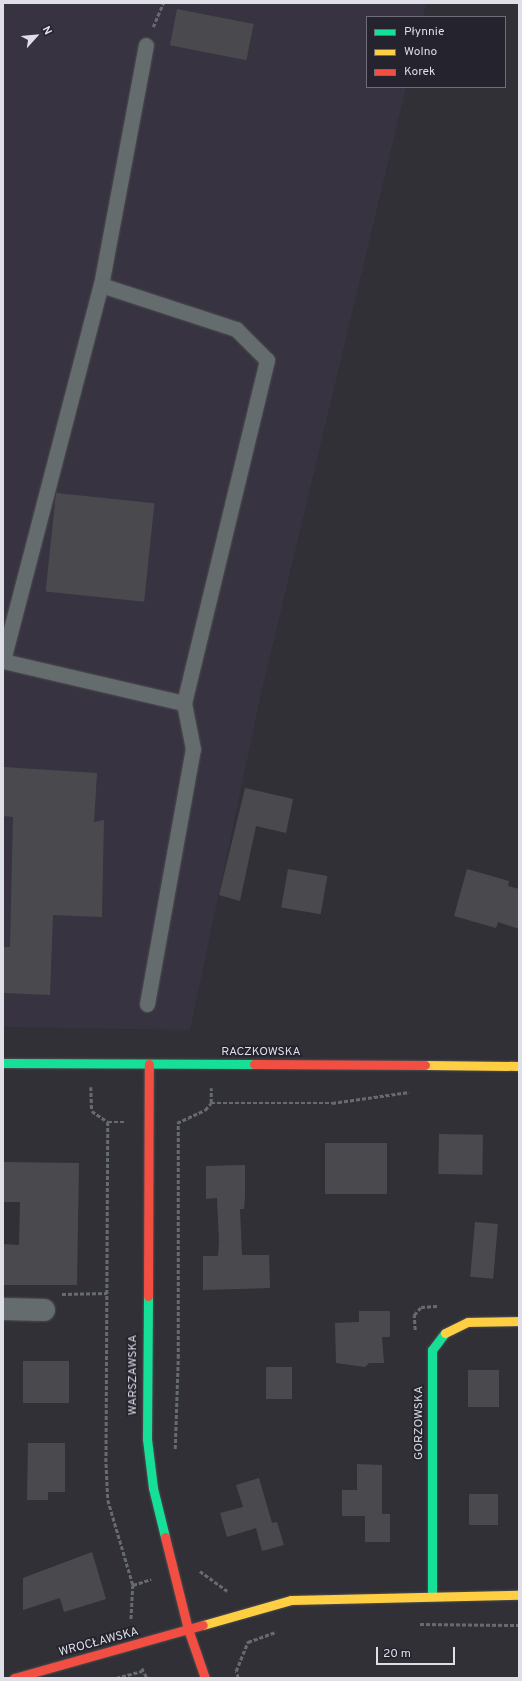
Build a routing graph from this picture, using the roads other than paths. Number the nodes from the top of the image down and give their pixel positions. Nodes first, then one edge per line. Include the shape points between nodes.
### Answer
1 (146, 45) dead end
2 (101, 284) junction
3 (3, 660) edge
4 (184, 703) junction
5 (147, 1004) dead end
6 (3, 1063) edge
7 (149, 1064) junction
8 (519, 1066) edge
9 (3, 1310) edge
10 (44, 1310) dead end
11 (519, 1321) edge
12 (432, 1595) junction
13 (519, 1595) edge
14 (188, 1629) junction
15 (14, 1678) edge
16 (205, 1678) edge

1 - 2 lane
2 - 3 lane
2 - 4 lane via 236,329 267,360
3 - 4 lane
4 - 5 lane via 193,749
6 - 7 street, RACZKOWSKA
7 - 8 street, RACZKOWSKA
7 - 14 street, WARSZAWSKA via 147,1439 153,1488
9 - 10 street
11 - 12 street, GORZOWSKA via 468,1322 448,1329 432,1350
12 - 13 street
12 - 14 street via 291,1600
14 - 15 street, WROCŁAWSKA
14 - 16 street, WARSZAWSKA

